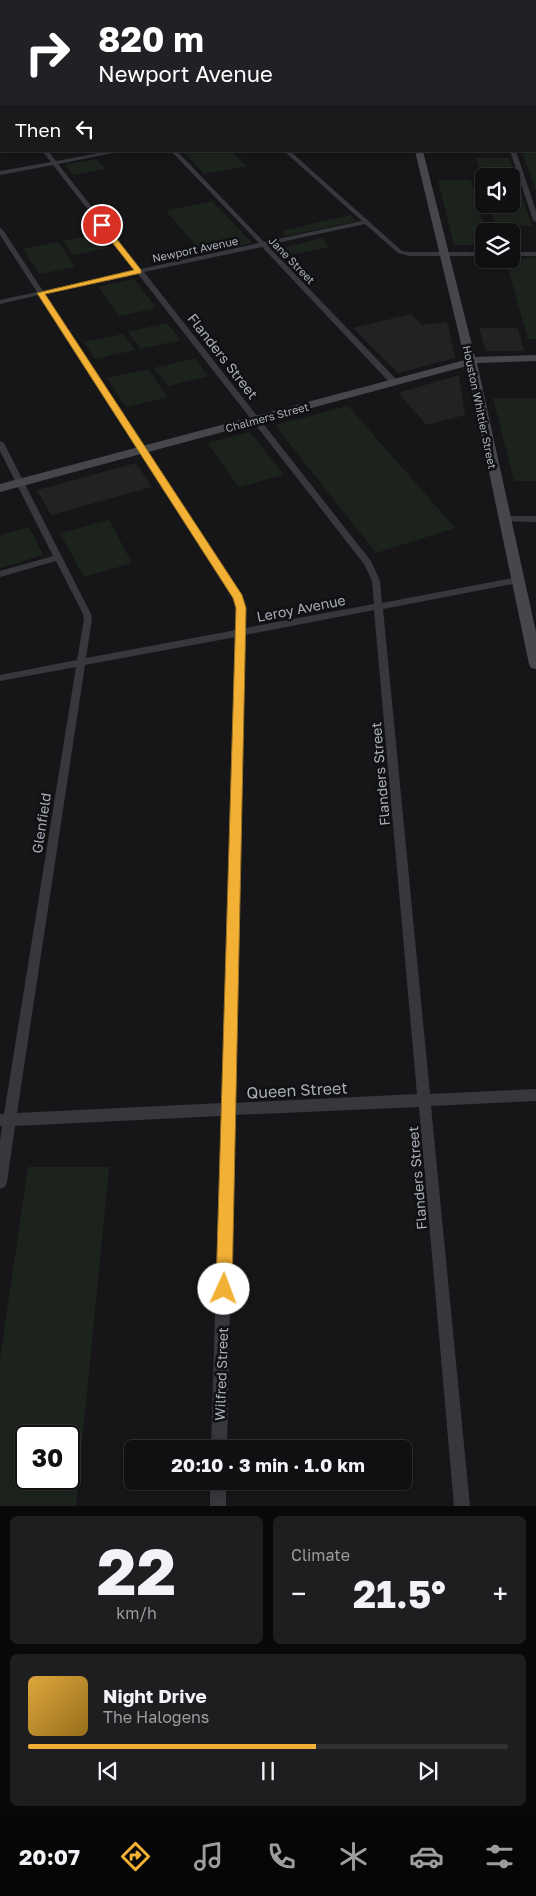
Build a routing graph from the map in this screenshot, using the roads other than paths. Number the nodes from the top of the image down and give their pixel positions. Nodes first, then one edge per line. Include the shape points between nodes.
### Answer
1 (0, 0) edge
2 (4, 0) edge
3 (46, 152) edge
4 (115, 152) edge
5 (175, 152) edge
6 (288, 152) edge
7 (419, 152) edge
8 (513, 152) edge
9 (54, 164) junction
10 (0, 173) edge
11 (536, 220) edge
12 (366, 222) junction
13 (0, 230) edge
14 (263, 244) junction
15 (444, 254) junction
16 (475, 254) edge
17 (520, 254) edge
18 (536, 254) edge
19 (139, 271) junction
20 (40, 293) junction
21 (0, 302) edge
22 (536, 358) edge
23 (471, 362) junction
24 (395, 383) junction
25 (255, 420) junction
26 (0, 443) edge
27 (143, 451) junction
28 (20, 482) junction
29 (0, 488) edge
30 (505, 519) junction
31 (536, 519) edge
32 (59, 557) junction
33 (0, 574) edge
34 (518, 580) junction
35 (380, 607) junction
36 (241, 633) junction
37 (81, 663) junction
38 (536, 664) edge
39 (0, 678) edge
40 (536, 1095) edge
41 (424, 1100) junction
42 (228, 1109) junction
43 (5, 1120) edge
44 (0, 1182) edge
45 (219, 1440) edge
46 (218, 1490) edge
47 (218, 1506) edge
48 (462, 1506) edge

1 - 2 street
3 - 9 street, Flanders Street
4 - 9 street
5 - 14 street, Jane Street
6 - 12 street
7 - 15 street, Houston Whittier Street
8 - 11 street
9 - 10 street
9 - 19 street, Flanders Street
12 - 14 street, Newport Avenue
12 - 15 street via 404,254
13 - 20 street, Wilfred Street
14 - 19 street, Newport Avenue
14 - 24 street, Jane Street
15 - 16 street
15 - 23 street, Houston Whittier Street
17 - 18 street
19 - 20 street, Newport Avenue
19 - 25 street, Flanders Street
20 - 21 street, Newport Avenue
20 - 27 street, Wilfred Street
22 - 23 street, Chalmers Street
23 - 24 street, Chalmers Street
23 - 30 street, Houston Whittier Street
24 - 25 street, Chalmers Street
25 - 27 street, Chalmers Street
25 - 35 street, Flanders Street via 368,563 376,581
26 - 28 street, Glenfield
27 - 28 street, Chalmers Street
27 - 36 street, Wilfred Street via 238,598
28 - 29 street, Chalmers Street
28 - 32 street, Glenfield
30 - 31 street
30 - 34 street, Houston Whittier Street
32 - 33 street
32 - 37 street, Glenfield via 88,614
34 - 35 street, Leroy Avenue
34 - 38 street, Houston Whittier Street
35 - 36 street, Leroy Avenue
35 - 41 street, Flanders Street
36 - 37 street, Leroy Avenue
36 - 42 street, Wilfred Street
37 - 39 street, Leroy Avenue
37 - 43 street, Glenfield
40 - 41 street, Queen Street
41 - 42 street, Queen Street
41 - 48 street, Flanders Street
42 - 43 street, Queen Street
42 - 45 street, Wilfred Street
43 - 44 street, Glenfield
46 - 47 street

